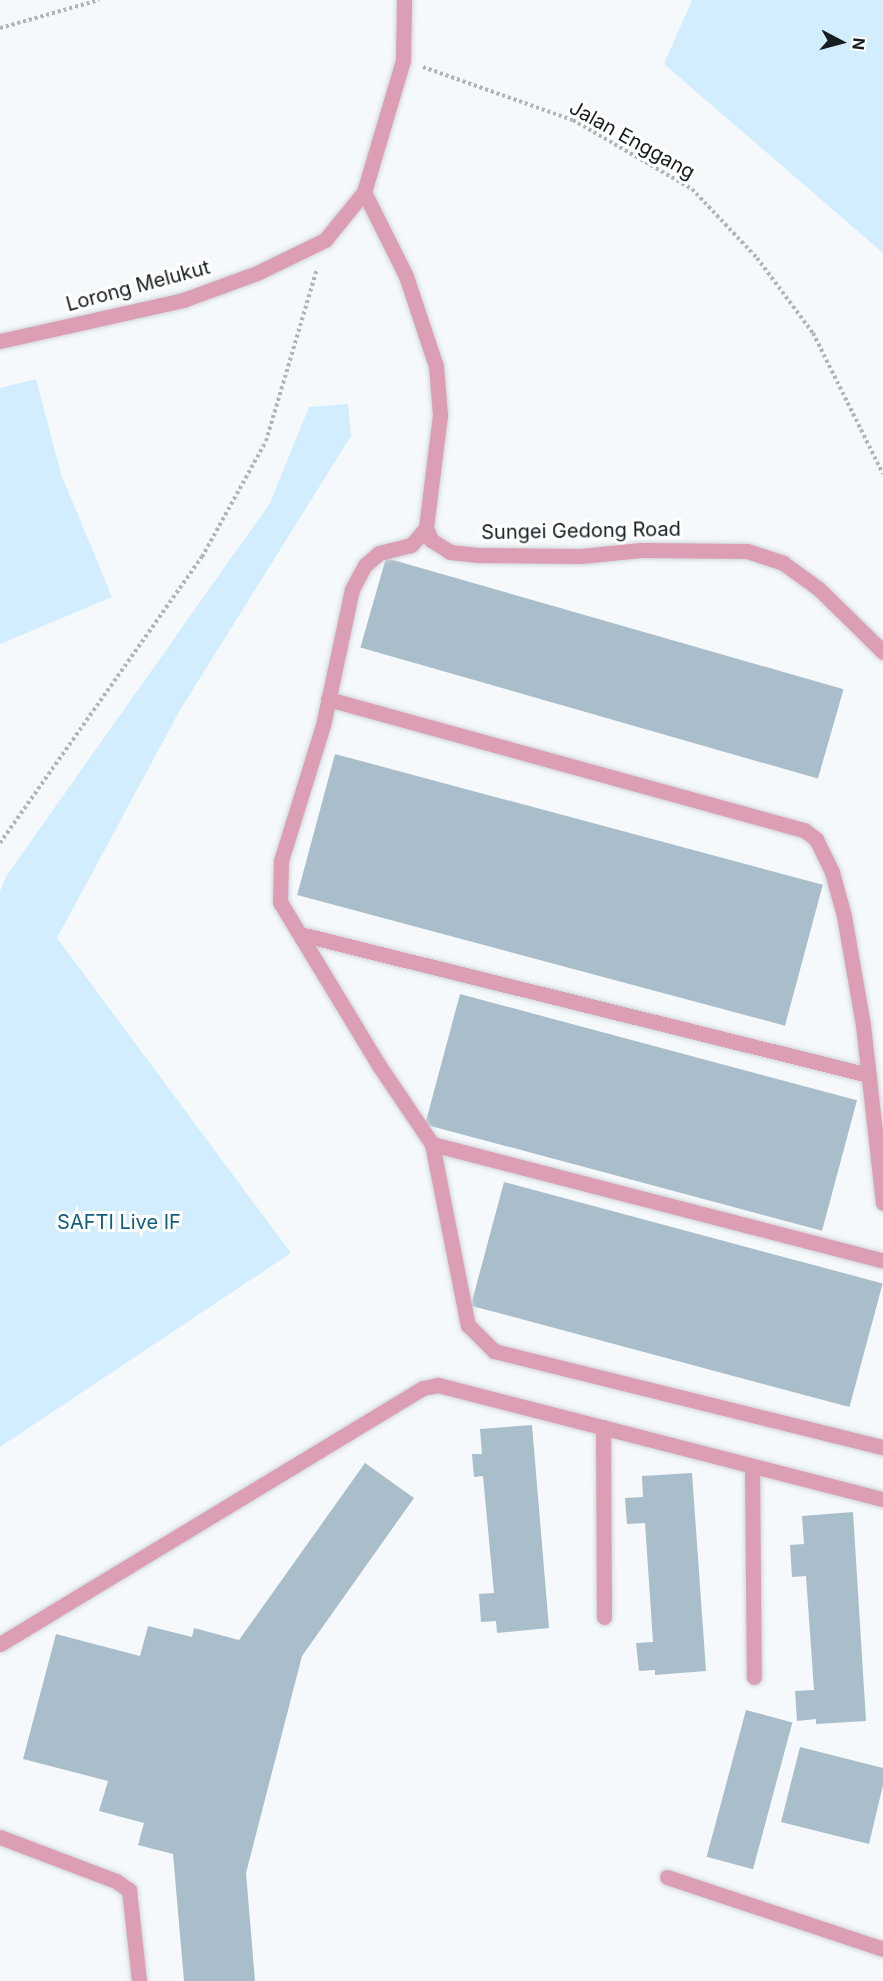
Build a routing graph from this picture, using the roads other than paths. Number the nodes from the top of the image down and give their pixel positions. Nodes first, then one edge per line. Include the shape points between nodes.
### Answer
1 (404, 0) edge
2 (364, 192) junction
3 (0, 341) edge
4 (426, 528) junction
5 (883, 652) edge
6 (328, 699) junction
7 (300, 934) junction
8 (869, 1075) junction
9 (432, 1144) junction
10 (883, 1203) edge
11 (883, 1261) edge
12 (603, 1427) junction
13 (883, 1447) edge
14 (752, 1466) junction
15 (883, 1499) edge
16 (604, 1617) dead end
17 (0, 1644) edge
18 (754, 1677) dead end
19 (0, 1837) edge
20 (667, 1877) dead end
21 (883, 1949) edge
22 (139, 1981) edge

1 - 2 lane via 403,60
2 - 3 lane, Lorong Melukut via 325,240 257,273 183,300
2 - 4 lane via 406,276 436,366 440,415
4 - 5 lane, Sungei Gedong Road via 431,540 441,548 478,555 747,551 783,564 819,589
4 - 6 lane via 411,544 379,553 365,565 352,589
6 - 7 lane via 281,861 280,902
6 - 8 lane via 804,830 816,839 825,855 838,894
7 - 8 lane
7 - 9 lane
8 - 10 lane
9 - 11 lane
9 - 13 lane via 468,1325 494,1351
12 - 14 lane
12 - 16 lane
12 - 17 lane via 452,1388 423,1388
14 - 15 lane
14 - 18 lane
19 - 22 lane via 116,1881 129,1890
20 - 21 lane

